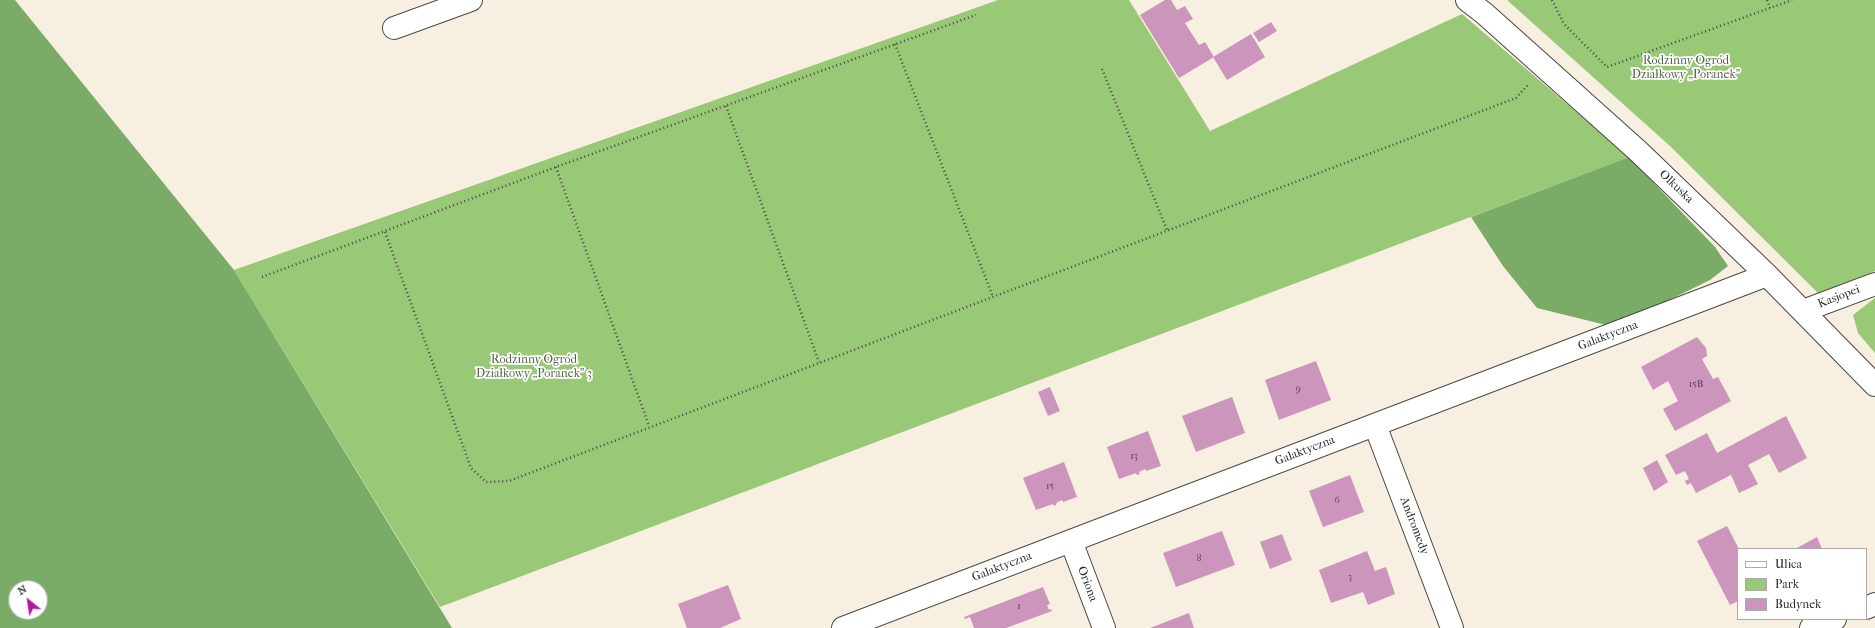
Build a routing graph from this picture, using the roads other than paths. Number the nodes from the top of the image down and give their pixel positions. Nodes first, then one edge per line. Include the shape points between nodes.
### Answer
1 (471, 0) edge
2 (1467, 0) edge
3 (394, 28) dead end
4 (1767, 275) junction
5 (1875, 284) edge
6 (1803, 311) junction
7 (1875, 385) edge
8 (1375, 425) junction
9 (1071, 541) junction
10 (1832, 620) edge
11 (842, 628) edge
12 (1104, 628) edge
13 (1452, 628) edge
14 (1811, 628) edge

1 - 3 street
2 - 4 street, Olkuska via 1638,151
4 - 6 street, Olkuska
4 - 8 street, Galaktyczna
5 - 6 street, Kasjopei
6 - 7 street, Olkuska
8 - 9 street, Galaktyczna
8 - 13 street, Andromedy
9 - 11 street, Galaktyczna
9 - 12 street, Oriona
10 - 14 street

